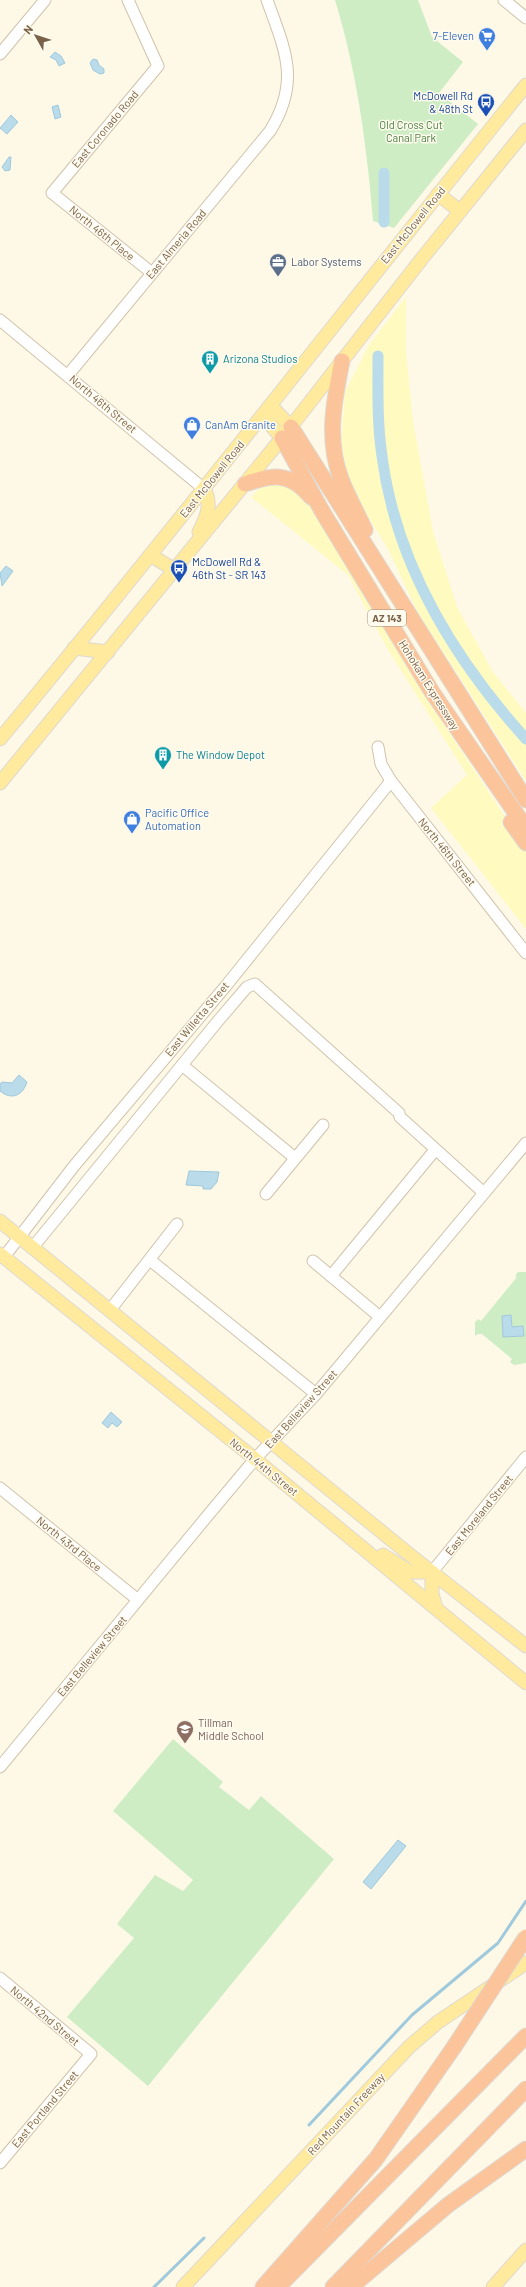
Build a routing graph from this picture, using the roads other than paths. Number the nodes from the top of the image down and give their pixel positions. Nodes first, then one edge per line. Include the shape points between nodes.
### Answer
1 (45, 0) edge
2 (128, 0) edge
3 (267, 0) edge
4 (504, 0) edge
5 (526, 18) edge
6 (0, 54) edge
7 (526, 85) edge
8 (526, 130) edge
9 (52, 193) joint
10 (438, 194) junction
11 (460, 211) junction
12 (152, 272) junction
13 (0, 320) edge
14 (342, 361) junction
15 (68, 375) junction
16 (267, 411) junction
17 (287, 433) junction
18 (245, 484) junction
19 (204, 489) junction
20 (322, 511) junction
21 (188, 554) junction
22 (150, 555) junction
23 (175, 570) junction
24 (386, 576) junction
25 (74, 648) junction
26 (108, 652) junction
27 (453, 725) junction
28 (0, 739) edge
29 (378, 747) dead end
30 (509, 773) junction
31 (391, 781) junction
32 (0, 783) edge
33 (526, 794) edge
34 (526, 800) edge
35 (526, 828) edge
36 (526, 843) edge
37 (526, 953) edge
38 (182, 1065) junction
39 (322, 1125) dead end
40 (526, 1143) edge
41 (435, 1150) junction
42 (295, 1158) junction
43 (484, 1193) junction
44 (266, 1194) dead end
45 (0, 1221) edge
46 (177, 1224) dead end
47 (19, 1236) junction
48 (32, 1247) junction
49 (2, 1255) edge
50 (150, 1260) junction
51 (312, 1260) dead end
52 (331, 1276) junction
53 (110, 1310) junction
54 (380, 1317) junction
55 (316, 1394) junction
56 (272, 1442) junction
57 (526, 1457) edge
58 (255, 1459) junction
59 (0, 1488) edge
60 (330, 1520) junction
61 (432, 1572) junction
62 (138, 1600) junction
63 (436, 1608) junction
64 (526, 1646) edge
65 (526, 1683) edge
66 (0, 1768) edge
67 (526, 1937) edge
68 (526, 1963) edge
69 (0, 1978) edge
70 (526, 2036) edge
71 (91, 2054) joint
72 (526, 2089) edge
73 (526, 2149) edge
74 (0, 2163) edge
75 (526, 2251) edge
76 (183, 2287) edge
77 (263, 2287) edge
78 (278, 2287) edge
79 (333, 2287) edge
80 (351, 2287) edge
81 (493, 2287) edge
82 (504, 2287) edge

1 - 6 street
2 - 9 street, East Coronado Road via 158,66
3 - 12 street, East Almeria Road via 286,53 288,80 282,112 270,131
4 - 5 street
7 - 10 main road, East McDowell Road
8 - 11 main road
9 - 12 street, North 46th Place
10 - 11 main road
10 - 16 main road, East McDowell Road
11 - 14 main road
12 - 15 street, East Almeria Road
13 - 15 street, North 46th Street
14 - 17 main road
14 - 24 highway via 332,418 334,456 341,480
15 - 19 street, North 46th Street
16 - 17 main road, Hohokam Expressway / AZ 143
16 - 19 main road, East McDowell Road
17 - 18 main road
17 - 20 highway, Hohokam Expressway / AZ 143
17 - 24 highway, Hohokam Expressway / AZ 143
18 - 20 highway via 267,477 284,478 305,490
18 - 21 main road
19 - 21 main road via 208,500 207,515
19 - 22 main road, East McDowell Road
20 - 27 highway, Hohokam Expressway / AZ 143
21 - 23 main road
22 - 23 main road
22 - 25 main road, East McDowell Road
23 - 26 main road
24 - 30 highway, Hohokam Expressway / AZ 143
25 - 26 main road
25 - 28 main road, East McDowell Road
26 - 32 main road
27 - 35 highway, Hohokam Expressway / AZ 143
27 - 36 highway via 489,790
29 - 31 street, North 46th Street via 381,764
30 - 33 highway
30 - 34 highway, Hohokam Expressway / AZ 143
31 - 37 street, North 46th Street
31 - 47 street, East Willetta Street
38 - 41 street via 247,987 255,984 399,1113 400,1117
38 - 42 street
38 - 48 street
39 - 42 street
40 - 43 street, East Belleview Street
41 - 43 street
41 - 52 street
42 - 44 street
43 - 54 street, East Belleview Street
45 - 47 main road
46 - 50 street
47 - 48 main road
47 - 49 street, East Willetta Street
48 - 53 main road
49 - 58 main road, North 44th Street
50 - 53 street
50 - 55 street
51 - 52 street
52 - 54 street
53 - 56 main road
54 - 55 street, East Belleview Street
55 - 56 street, East Belleview Street
56 - 58 street, East Belleview Street
56 - 61 main road
57 - 61 street, East Moreland Street
58 - 60 main road, North 44th Street
58 - 62 street, East Belleview Street
59 - 62 street, North 43rd Place
60 - 61 main road via 410,1572
60 - 63 main road, North 44th Street
61 - 63 main road via 432,1594
61 - 64 main road
62 - 66 street, East Belleview Street
63 - 65 main road, North 44th Street
67 - 77 highway, bridge via 387,2145 350,2191
68 - 76 main road, Red Mountain Freeway via 438,2022 409,2047
69 - 71 street, North 42nd Street
70 - 78 highway
71 - 74 street, East Portland Street
72 - 79 highway
73 - 80 highway via 448,2205
75 - 81 main road
75 - 82 main road

